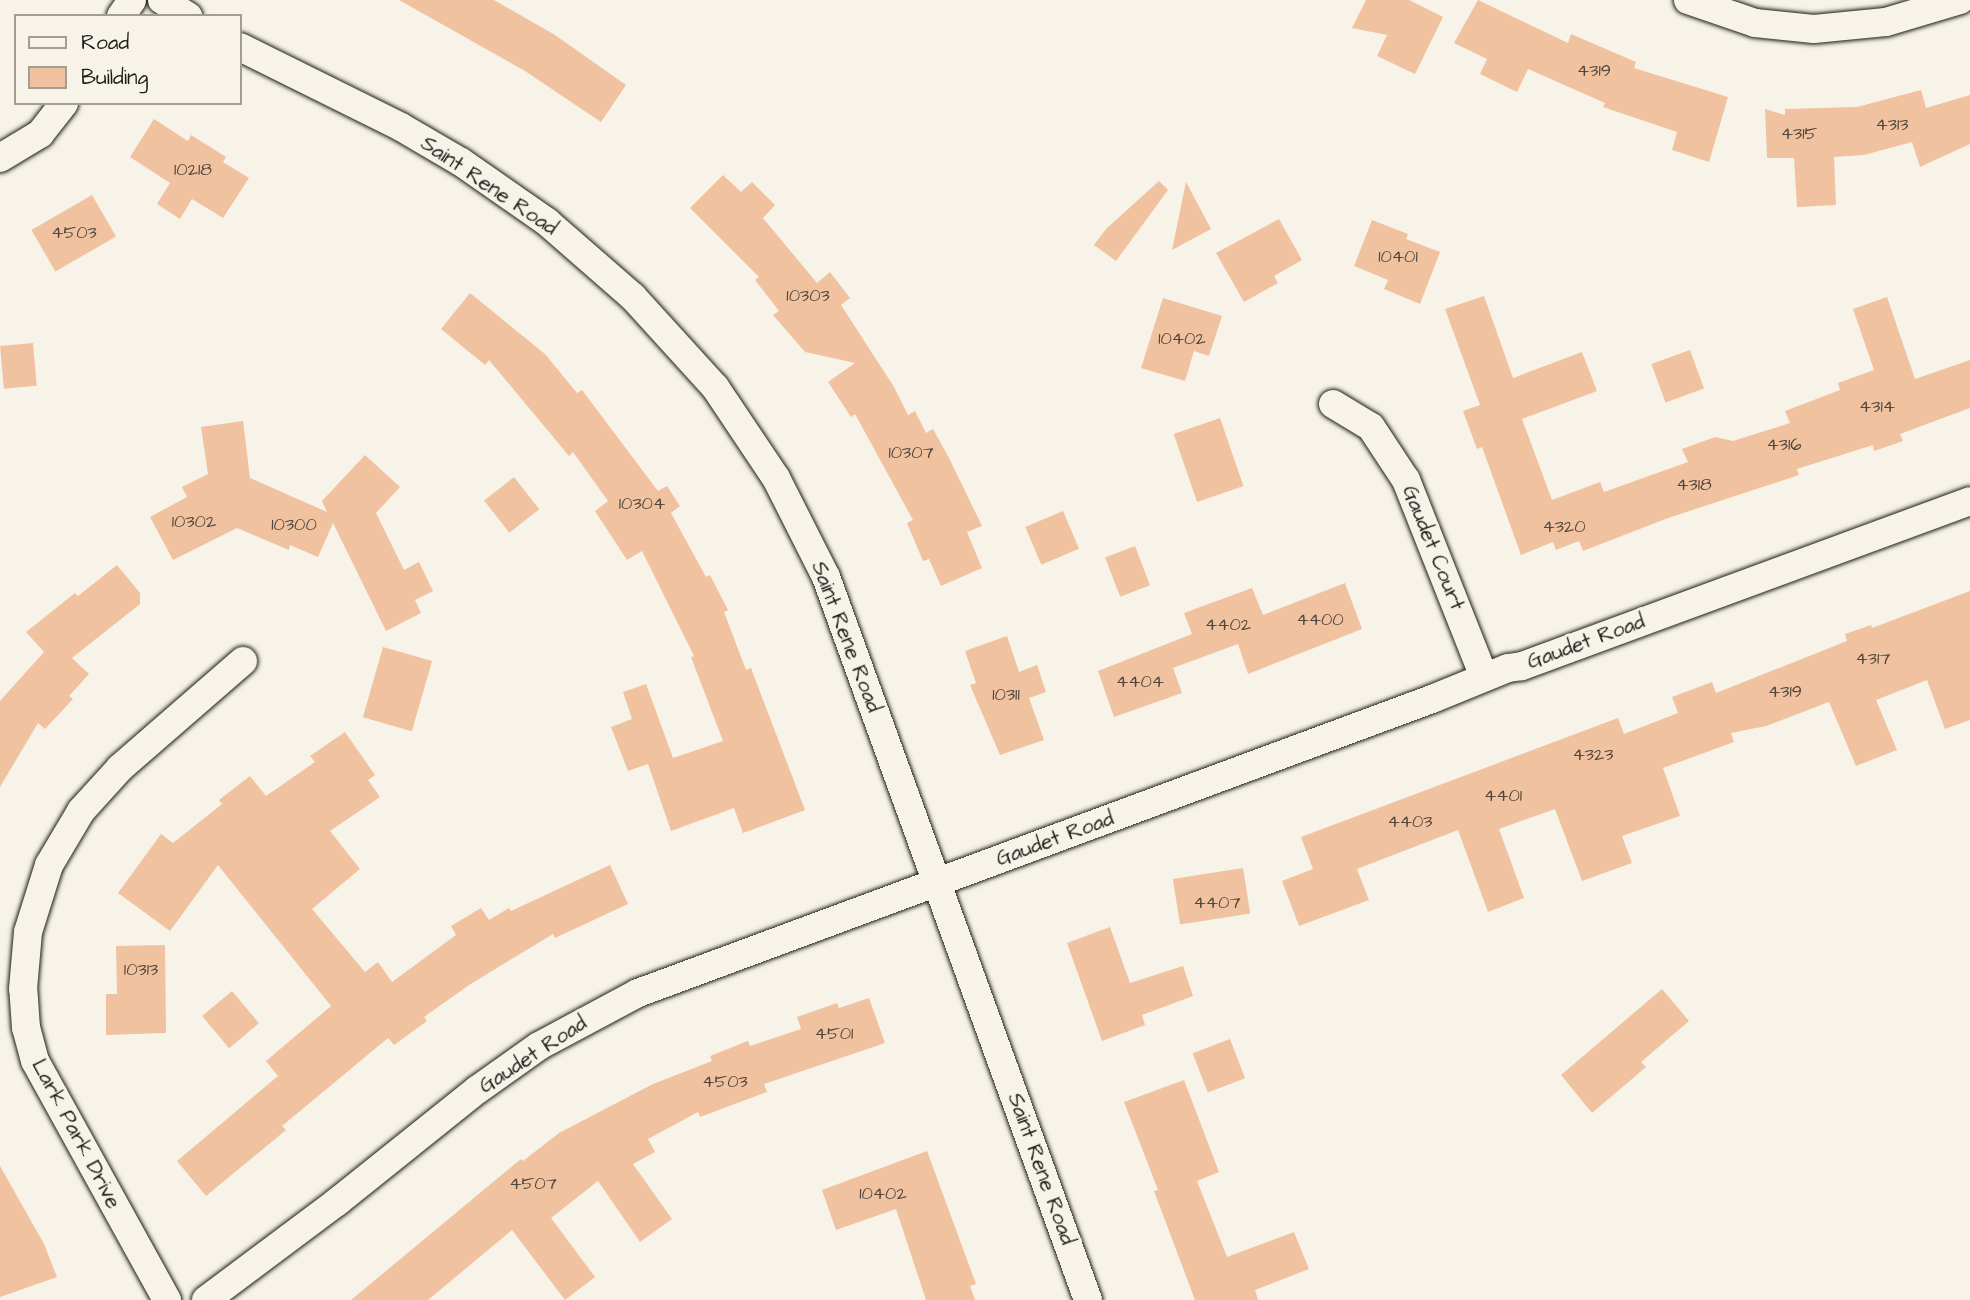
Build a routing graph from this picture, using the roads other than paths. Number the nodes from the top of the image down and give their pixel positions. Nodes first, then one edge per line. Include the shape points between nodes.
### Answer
1 (162, 0) edge
2 (1688, 0) edge
3 (1961, 0) edge
4 (185, 14) edge
5 (242, 48) edge
6 (62, 105) edge
7 (0, 158) edge
8 (1332, 404) dead end
9 (1970, 501) edge
10 (243, 661) dead end
11 (1484, 677) junction
12 (937, 883) junction
13 (167, 1300) edge
14 (206, 1300) edge
15 (1088, 1300) edge

1 - 4 street
2 - 3 street via 1755,23 1814,29 1886,22
5 - 12 street, Saint Rene Road via 425,141 547,222 634,298 715,387 776,478 826,577
6 - 7 street via 40,134
8 - 11 street, Gaudet Court via 1371,427 1406,480
9 - 11 street, Gaudet Road
10 - 13 street, Lark Park Drive via 120,768 81,811 49,865 28,932 23,989 35,1061
11 - 12 street, Gaudet Road
12 - 14 street, Gaudet Road via 638,993 584,1020 477,1090
12 - 15 street, Saint Rene Road

